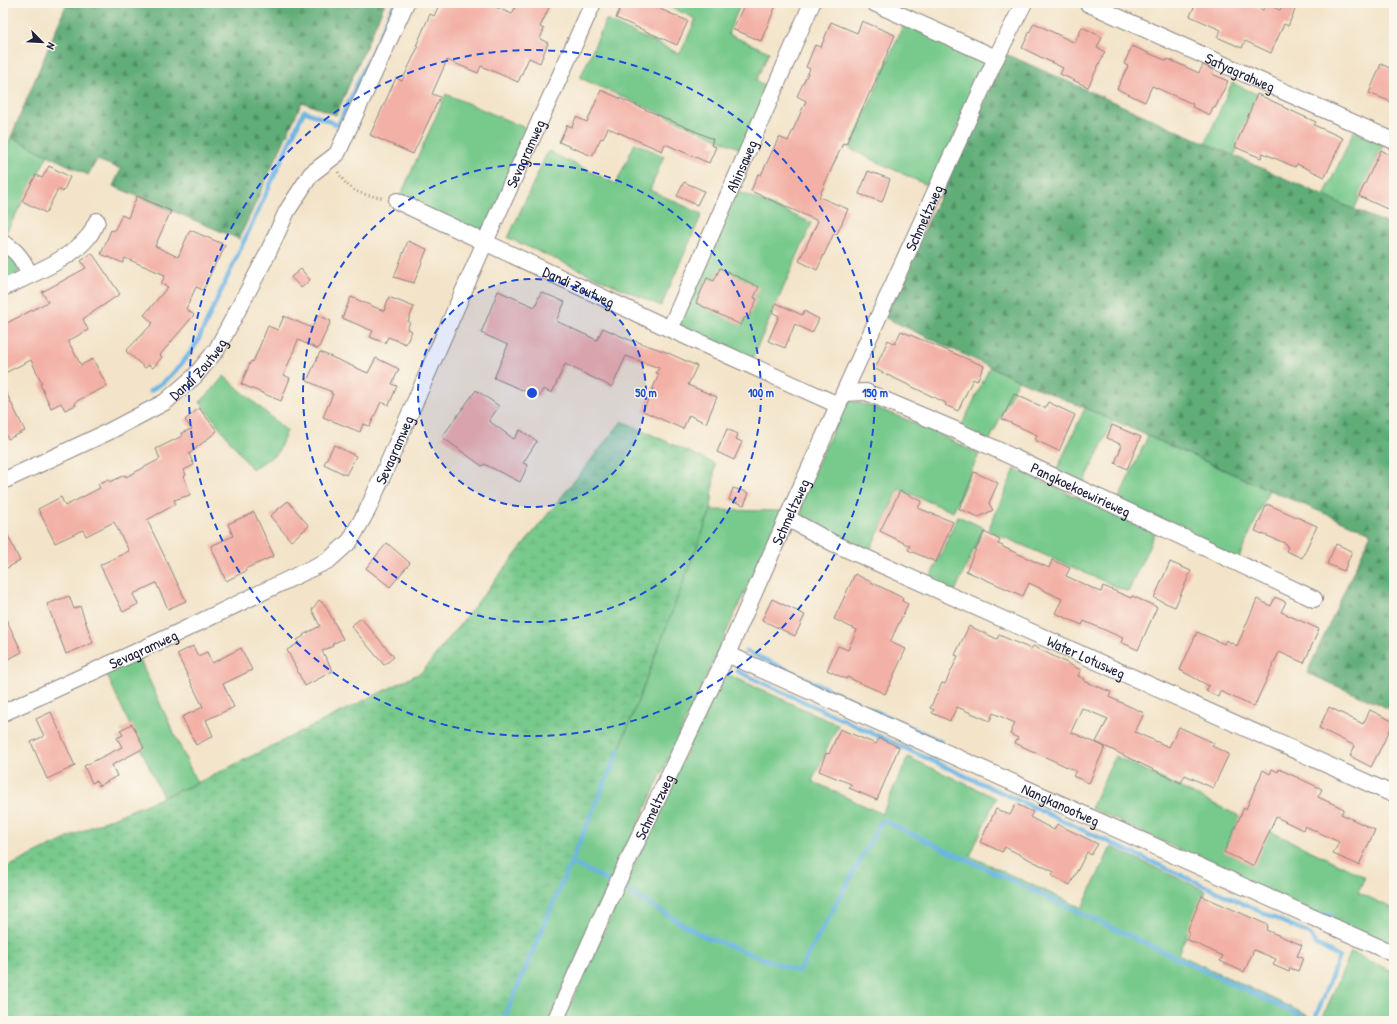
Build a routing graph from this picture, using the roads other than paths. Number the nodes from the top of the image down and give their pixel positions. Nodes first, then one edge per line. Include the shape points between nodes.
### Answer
1 (406, 3) edge
2 (594, 3) edge
3 (812, 3) edge
4 (874, 3) edge
5 (1024, 3) edge
6 (1087, 3) edge
7 (996, 58) junction
8 (1394, 141) edge
9 (397, 201) road end
10 (97, 221) dead end
11 (485, 242) junction
12 (3, 243) edge
13 (30, 275) junction
14 (3, 288) edge
15 (670, 329) junction
16 (841, 399) junction
17 (3, 480) edge
18 (787, 518) junction
19 (1314, 599) dead end
20 (727, 654) junction
21 (3, 713) edge
22 (1388, 792) dead end
23 (1394, 954) edge
24 (555, 1021) edge

1 - 17 street, Dandi Zoutweg via 337,154 310,174 287,211 266,257 217,349 195,376 165,402 108,432
2 - 11 street, Sevagramweg
3 - 15 street, Ahinsaweg
4 - 7 street
5 - 7 street, Schmeltzweg
6 - 8 street, Satyagrahweg
7 - 16 street, Schmeltzweg
9 - 11 street, Dandi Zoutweg
10 - 13 street via 88,237 75,250
11 - 15 street, Dandi Zoutweg
11 - 21 street, Sevagramweg via 368,509 350,541 329,560
12 - 13 street via 21,257
13 - 14 street
15 - 16 street, Dandi Zoutweg
16 - 18 street, Schmeltzweg
16 - 19 street, Pangkoekoewirieweg via 866,392 951,428
18 - 20 street, Schmeltzweg
18 - 22 street, Water Lotusweg via 833,543
20 - 23 street, Nangkanootweg
20 - 24 street, Schmeltzweg via 621,874

